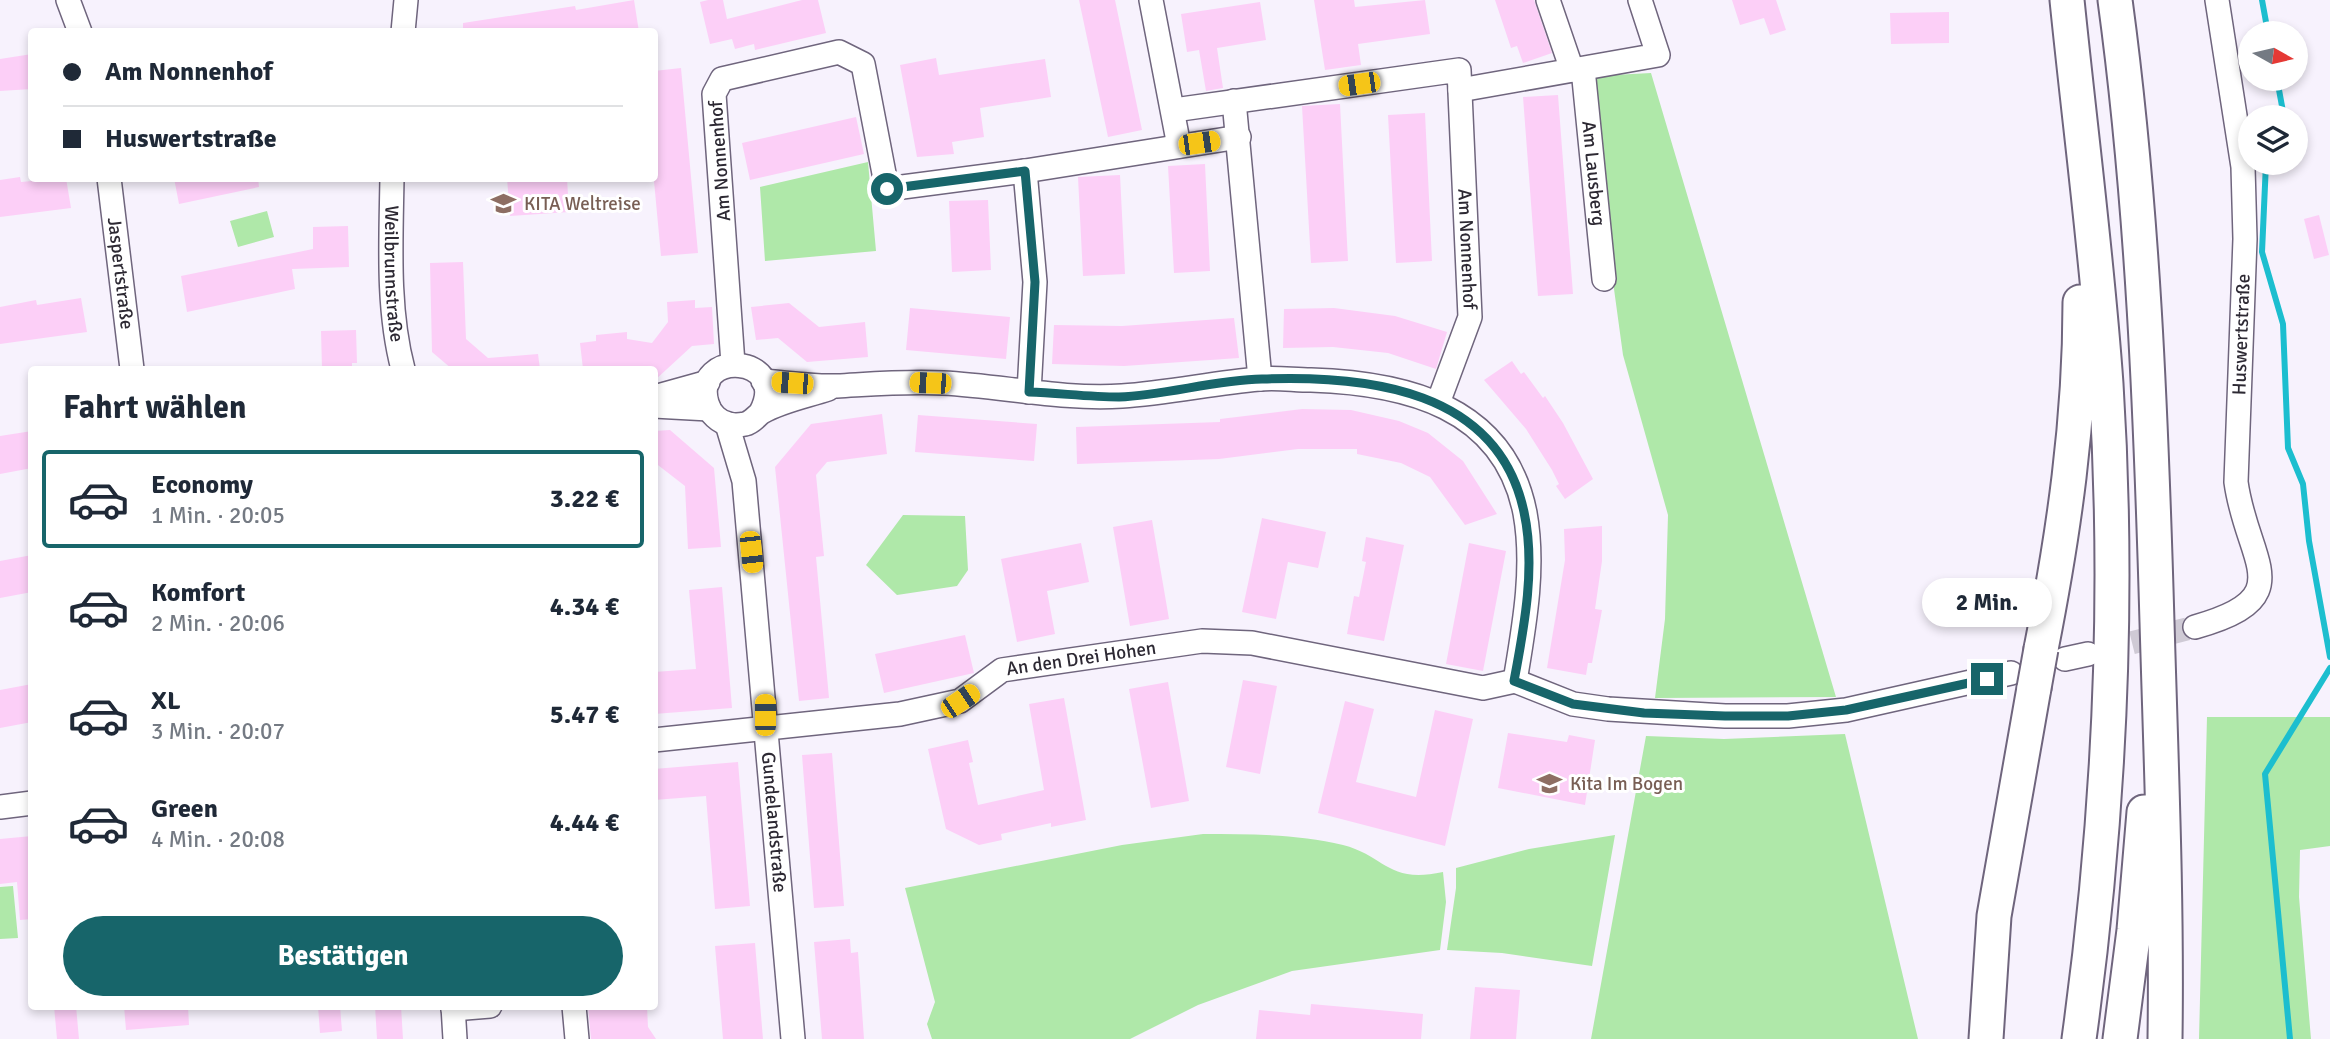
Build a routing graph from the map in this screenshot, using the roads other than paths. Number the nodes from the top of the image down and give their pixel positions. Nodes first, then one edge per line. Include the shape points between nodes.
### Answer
1 (68, 0) edge
2 (406, 0) edge
3 (1151, 0) edge
4 (1548, 0) edge
5 (1640, 0) edge
6 (2067, 0) edge
7 (2115, 0) edge
8 (2217, 0) edge
9 (78, 28) edge
10 (402, 28) edge
11 (1578, 69) junction
12 (1460, 90) junction
13 (1234, 101) junction
14 (1174, 110) junction
15 (2079, 111) junction
16 (1239, 138) junction
17 (1179, 146) junction
18 (1025, 171) junction
19 (109, 182) edge
20 (392, 182) edge
21 (1604, 279) dead end
22 (733, 364) junction
23 (132, 366) edge
24 (402, 366) edge
25 (1260, 379) junction
26 (763, 381) junction
27 (708, 382) junction
28 (835, 386) junction
29 (1029, 392) junction
30 (658, 396) edge
31 (1438, 403) junction
32 (658, 407) edge
33 (718, 417) junction
34 (756, 417) junction
35 (744, 481) junction
36 (2156, 582) junction
37 (2195, 627) tunnel mouth
38 (2053, 654) junction
39 (2088, 654) tunnel mouth
40 (1514, 681) junction
41 (2023, 681) junction
42 (765, 730) junction
43 (658, 740) edge
44 (28, 804) edge
45 (0, 807) edge
46 (453, 1010) edge
47 (574, 1010) edge
48 (455, 1039) edge
49 (577, 1039) edge
50 (793, 1039) edge
51 (1986, 1039) edge
52 (2079, 1039) edge
53 (2120, 1039) edge
54 (2165, 1039) edge

1 - 9 street
2 - 10 street
3 - 14 street
4 - 11 street
5 - 11 street via 1658,55
6 - 15 highway
7 - 36 highway via 2150,389
8 - 37 street, Huswertstraße via 2244,167 2236,482 2261,587 2245,608
11 - 12 street
11 - 21 street, Am Lausberg
12 - 13 street via 1459,70
12 - 31 street, Am Nonnenhof via 1469,317
13 - 14 street
13 - 16 street
14 - 17 street
15 - 38 highway via 2078,380
15 - 52 highway via 2106,383 2111,588 2101,857
16 - 17 street, Am Nonnenhof
16 - 25 street
17 - 18 street, Am Nonnenhof
18 - 22 street, Am Nonnenhof via 887,189 863,64 839,52 722,79 714,94
18 - 29 street via 1035,282
19 - 23 street, Jaspertstraße
20 - 24 street, Weilbrunnstraße via 391,239
22 - 26 street via 750,368
22 - 27 street
25 - 29 street via 1119,397
25 - 31 street via 1391,387
26 - 28 street
26 - 34 street via 766,396
27 - 30 street
27 - 33 street via 705,396
28 - 29 street via 898,382
28 - 34 street
31 - 40 street via 1490,439 1515,484 1524,512 1529,561
32 - 33 street
33 - 34 street
33 - 35 street, Gundelandstraße
34 - 35 street, Gundelandstraße
35 - 42 street, Gundelandstraße
36 - 53 highway via 2143,835
36 - 54 highway
38 - 39 street
38 - 41 highway, bridge
40 - 41 street via 1573,704 1725,716 1788,716
40 - 42 street, An den Drei Hohen via 1483,688 1252,643 1202,641 1002,670 960,701 900,714
41 - 51 highway via 1994,916
42 - 43 street, An den Drei Hohen
42 - 50 street, Gundelandstraße
44 - 45 street
46 - 48 street
47 - 49 street

